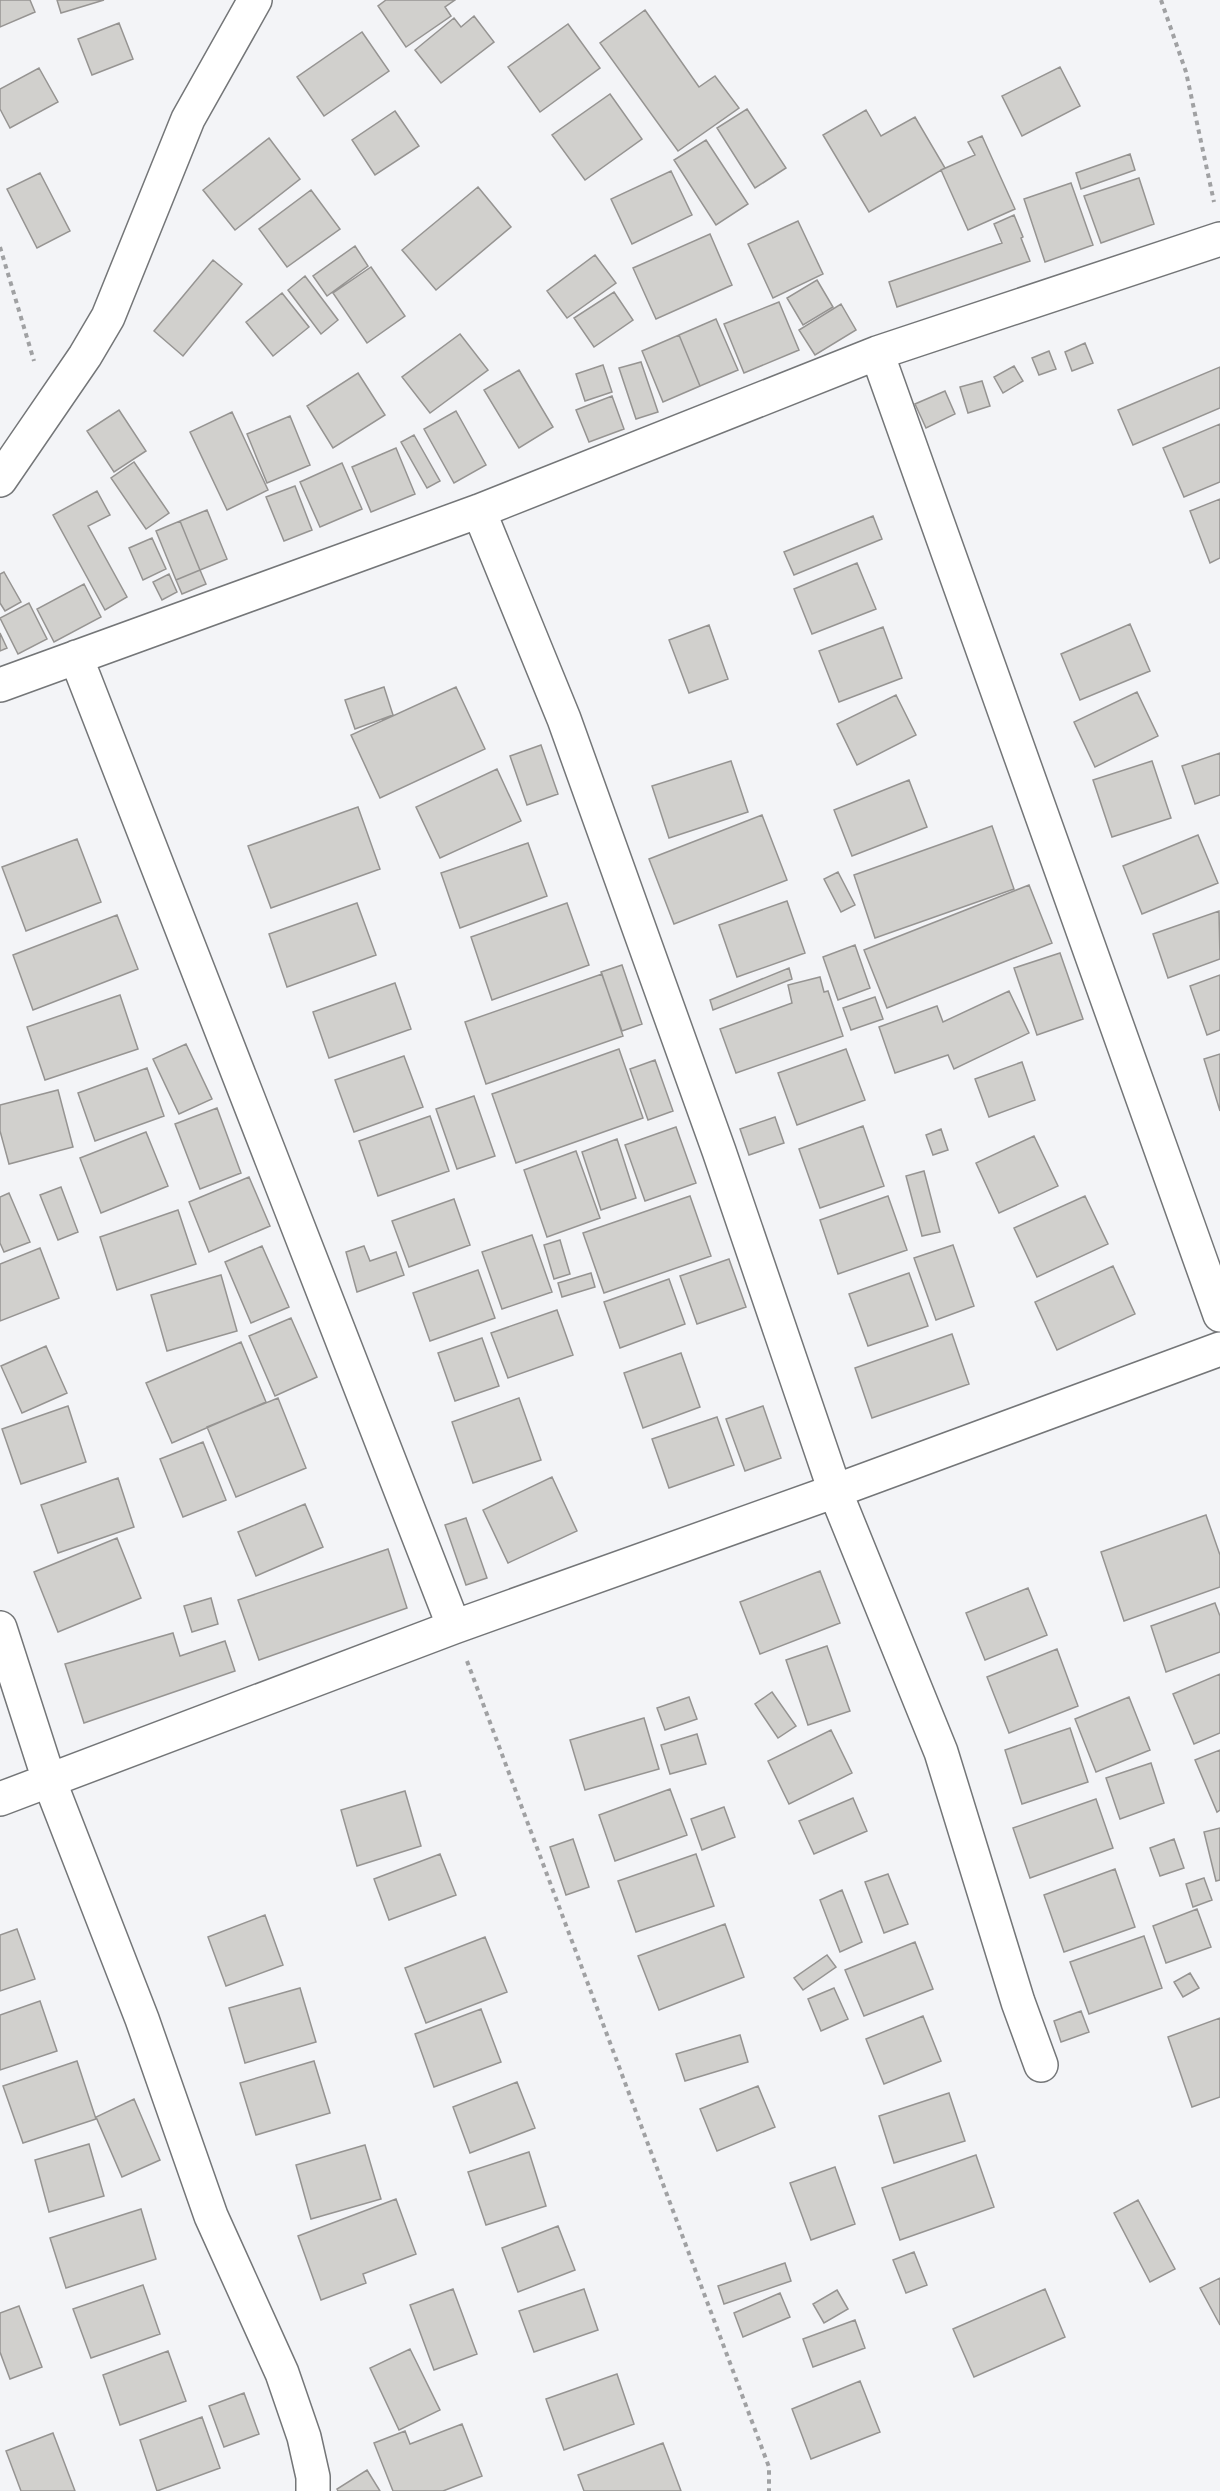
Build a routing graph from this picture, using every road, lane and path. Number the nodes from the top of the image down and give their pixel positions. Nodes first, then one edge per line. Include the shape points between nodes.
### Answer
1 (255, 0) edge
2 (1161, 0) edge
3 (1215, 207) dead end
4 (1220, 240) edge
5 (0, 247) edge
6 (877, 353) junction
7 (48, 409) junction
8 (0, 480) edge
9 (479, 511) junction
10 (76, 657) junction
11 (0, 685) edge
12 (1220, 1315) edge
13 (1220, 1349) edge
14 (835, 1491) junction
15 (454, 1627) junction
16 (0, 1628) edge
17 (50, 1780) junction
18 (0, 1799) edge
19 (1041, 2065) dead end
20 (313, 2491) edge
21 (769, 2491) edge

1 - 7 street via 188,119 108,317
2 - 3 path via 1186,72
4 - 6 street
5 - 7 path
6 - 9 street
6 - 12 street
7 - 8 street
9 - 10 street
9 - 14 street via 564,719
10 - 11 street
10 - 15 street
13 - 14 street
14 - 15 street
14 - 19 street via 941,1752
15 - 17 street
15 - 21 path via 770,2467
16 - 17 street
17 - 18 street
17 - 20 street via 142,2019 211,2216 282,2373 304,2437

